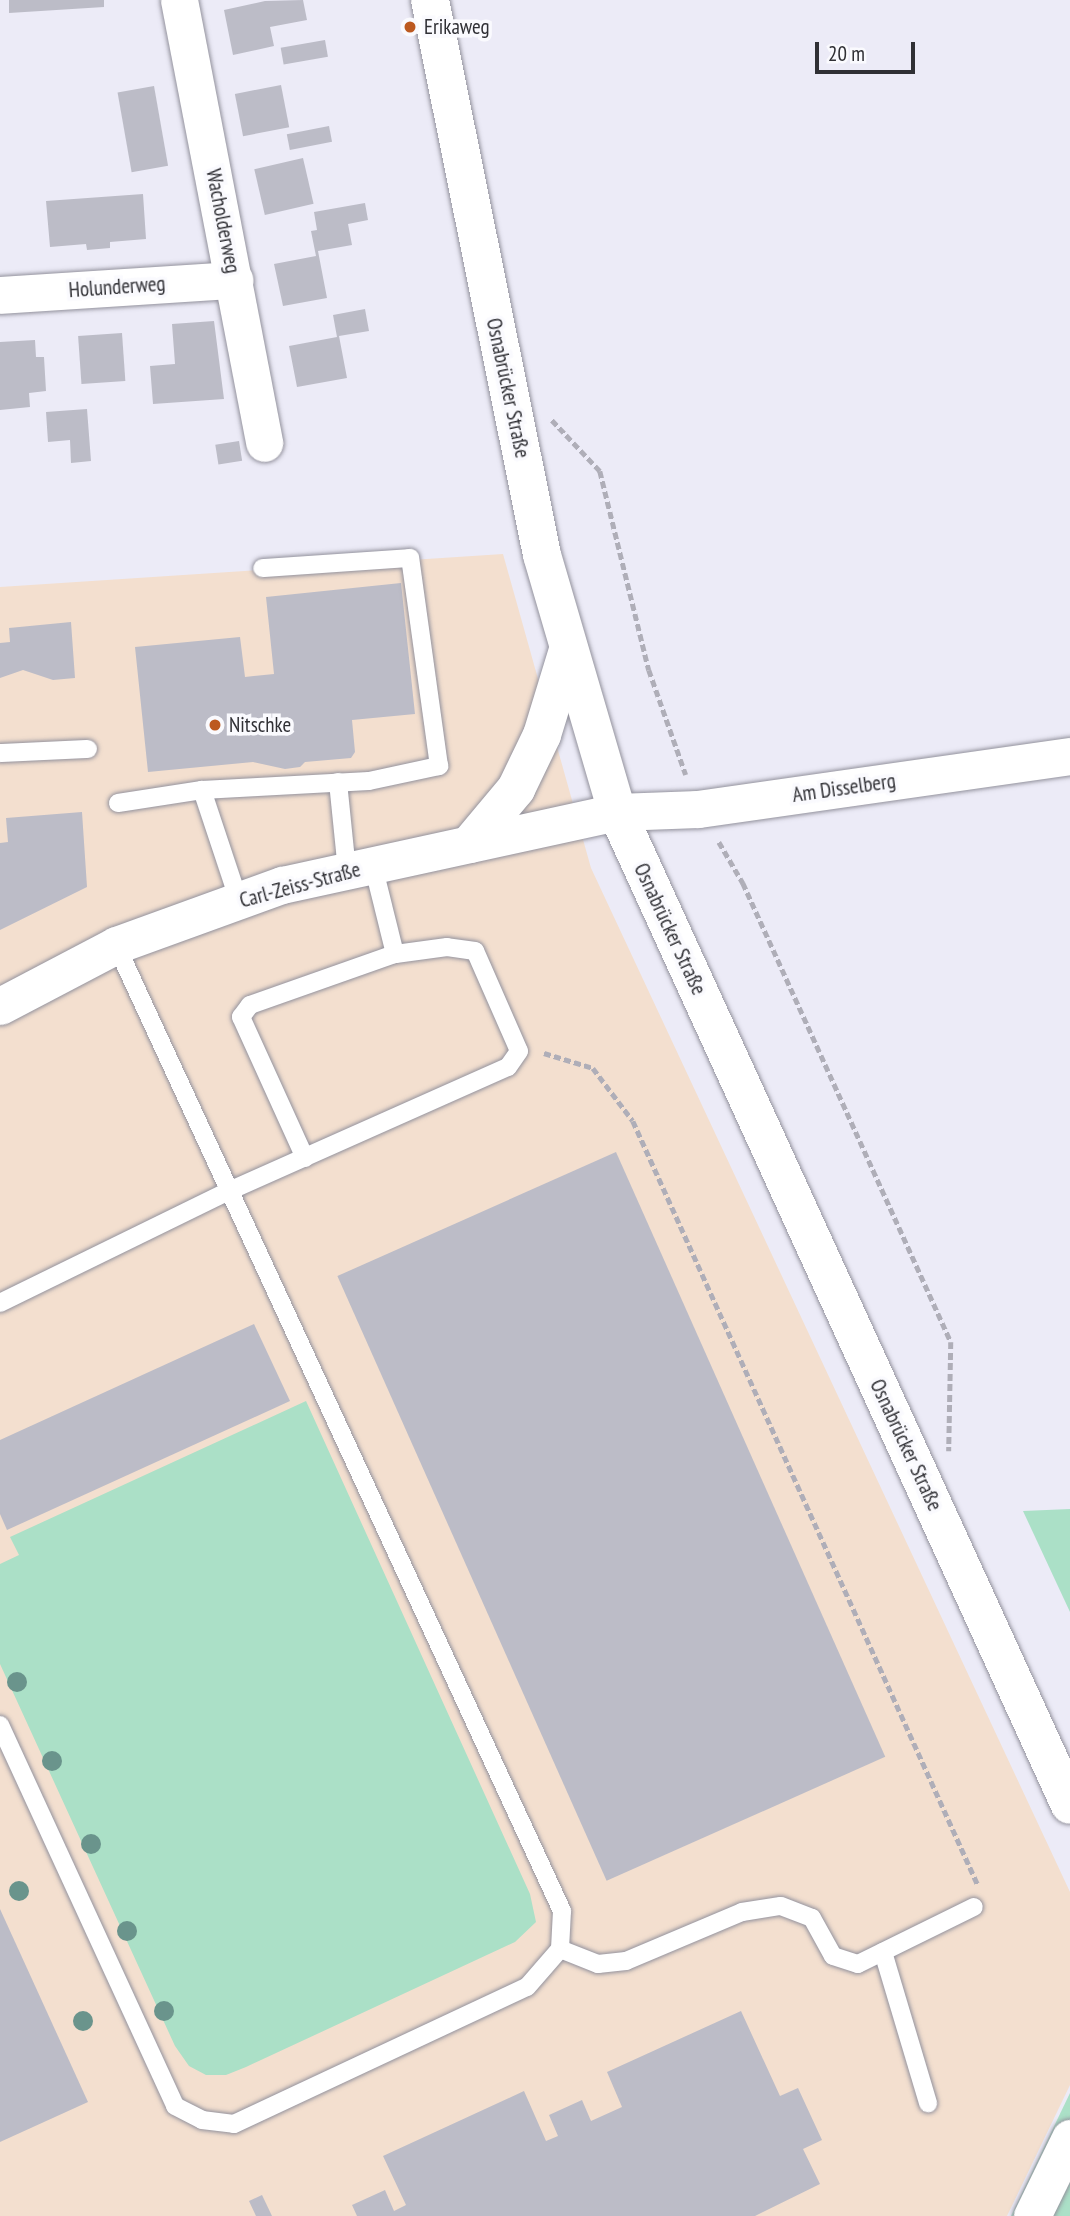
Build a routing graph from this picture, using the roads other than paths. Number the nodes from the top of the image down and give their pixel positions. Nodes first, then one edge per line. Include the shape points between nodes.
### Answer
1 (179, 0) edge
2 (430, 0) edge
3 (235, 279) junction
4 (0, 295) edge
5 (264, 443) dead end
6 (261, 568) dead end
7 (567, 653) junction
8 (88, 749) dead end
9 (0, 753) edge
10 (1070, 756) edge
11 (338, 782) junction
12 (202, 790) junction
13 (118, 803) dead end
14 (617, 813) junction
15 (470, 844) junction
16 (360, 868) junction
17 (239, 901) junction
18 (116, 945) junction
19 (396, 954) junction
20 (0, 1006) edge
21 (304, 1158) junction
22 (229, 1191) junction
23 (0, 1303) edge
24 (0, 1725) edge
25 (1070, 1805) edge
26 (974, 1907) road end
27 (560, 1949) junction
28 (883, 1952) junction
29 (928, 2103) dead end
30 (1070, 2138) edge
31 (1032, 2216) edge

1 - 3 street, Wacholderweg
2 - 7 main road, Osnabrücker Straße via 542,555
3 - 4 street, Holunderweg
3 - 5 street, Wacholderweg
6 - 11 lane via 410,558 439,766
7 - 14 main road, Osnabrücker Straße
7 - 15 main road via 542,735 516,789
8 - 9 lane
10 - 14 street, Am Disselberg via 698,809
11 - 12 lane
11 - 16 lane
12 - 13 lane
12 - 17 lane
14 - 15 street, Carl-Zeiss-Straße
14 - 25 main road, Osnabrücker Straße
15 - 16 street, Carl-Zeiss-Straße
16 - 17 street, Carl-Zeiss-Straße
16 - 19 lane
17 - 18 street, Carl-Zeiss-Straße
18 - 20 street, Carl-Zeiss-Straße
18 - 22 lane
19 - 21 lane via 250,1005 241,1017
19 - 21 lane via 447,947 475,951 519,1051 508,1067
21 - 22 lane
22 - 23 lane
22 - 27 lane via 562,1912
24 - 27 lane via 175,2106 202,2120 234,2124 527,1987
26 - 28 lane
27 - 28 lane via 598,1964 626,1961 742,1912 781,1906 812,1918 833,1956 858,1964
28 - 29 lane
30 - 31 street

